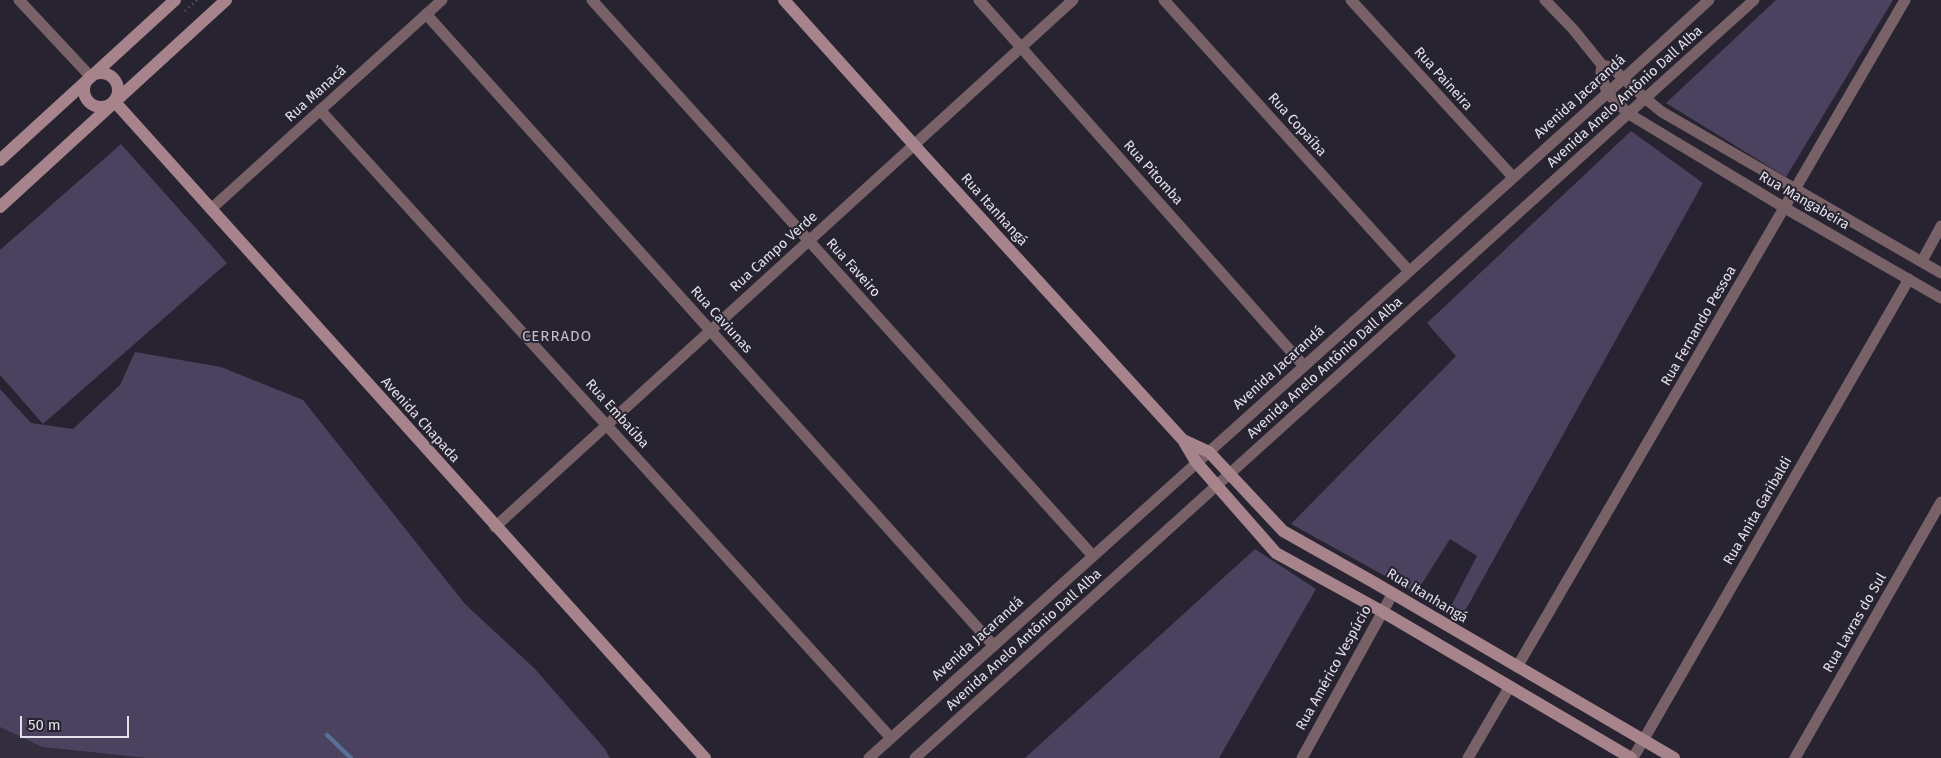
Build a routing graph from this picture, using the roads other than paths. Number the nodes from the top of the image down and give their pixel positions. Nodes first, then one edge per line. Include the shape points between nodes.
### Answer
1 (19, 0) edge
2 (175, 0) edge
3 (226, 0) edge
4 (442, 0) edge
5 (592, 0) edge
6 (784, 0) edge
7 (979, 0) edge
8 (1073, 0) edge
9 (1164, 0) edge
10 (1351, 0) edge
11 (1545, 0) edge
12 (1709, 0) edge
13 (1905, 0) edge
14 (1752, 1) edge
15 (426, 14) junction
16 (1021, 48) junction
17 (1602, 65) junction
18 (90, 76) junction
19 (1623, 79) junction
20 (1607, 93) junction
21 (1646, 99) junction
22 (115, 102) junction
23 (320, 110) junction
24 (1629, 114) junction
25 (914, 145) junction
26 (0, 160) edge
27 (1513, 177) junction
28 (1796, 189) junction
29 (0, 207) edge
30 (1785, 208) junction
31 (211, 209) junction
32 (1941, 226) edge
33 (809, 241) junction
34 (1922, 261) junction
35 (1409, 271) junction
36 (1941, 273) edge
37 (1909, 279) junction
38 (1941, 298) edge
39 (710, 330) junction
40 (1304, 366) junction
41 (607, 425) junction
42 (1183, 440) junction
43 (1209, 452) junction
44 (1196, 462) junction
45 (1230, 475) junction
46 (1217, 486) junction
47 (1941, 502) edge
48 (495, 527) junction
49 (1093, 556) junction
50 (1393, 593) junction
51 (1383, 612) junction
52 (994, 646) junction
53 (1517, 667) junction
54 (1510, 686) junction
55 (892, 738) junction
56 (1644, 740) junction
57 (873, 757) edge
58 (705, 758) edge
59 (915, 758) edge
60 (1302, 758) edge
61 (1468, 758) edge
62 (1632, 758) edge
63 (1674, 758) edge
64 (1795, 758) edge

1 - 18 street
2 - 18 street
3 - 22 street
4 - 15 street, Rua Manacá
5 - 33 street, Rua Faveiro
6 - 25 street, Rua Itanhangá
7 - 16 street, Rua Pitomba
8 - 16 street, Rua Campo Verde
9 - 35 street, Rua Copaíba
10 - 27 street, Rua Paineira
11 - 17 street
12 - 19 street, Avenida Jacarandá
13 - 28 street, Rua Fernando Pessoa
14 - 21 street, Avenida Anelo Antônio Dall Alba
15 - 23 street, Rua Manacá
15 - 39 street, Rua Caviunas
16 - 25 street, Rua Campo Verde
16 - 40 street, Rua Pitomba
17 - 19 street, Rua Mangabeira via 1612,67
17 - 20 street
18 - 22 street via 107,73 116,80 119,91
18 - 22 street via 84,86 88,102 99,107
18 - 26 street
19 - 20 street, Avenida Jacarandá
19 - 21 street, Rua Mangabeira
20 - 24 street, Rua Mangabeira
20 - 27 street, Avenida Jacarandá
21 - 24 street, Avenida Anelo Antônio Dall Alba
21 - 28 street, Rua Mangabeira via 1662,112
22 - 29 street
22 - 31 street, Avenida Chapada
23 - 31 street, Rua Manacá
23 - 41 street, Rua Embaúba
24 - 30 street, Rua Mangabeira
24 - 45 street, Avenida Anelo Antônio Dall Alba
25 - 33 street, Rua Campo Verde
25 - 42 street, Rua Itanhangá
27 - 35 street, Avenida Jacarandá
28 - 30 street, Rua Fernando Pessoa
28 - 34 street, Rua Mangabeira
30 - 37 street, Rua Mangabeira
30 - 53 street, Rua Fernando Pessoa
31 - 48 street, Avenida Chapada
32 - 34 street
33 - 39 street, Rua Campo Verde
33 - 49 street, Rua Faveiro
34 - 36 street, Rua Mangabeira
35 - 40 street, Avenida Jacarandá
37 - 38 street, Rua Mangabeira
37 - 56 street, Rua Anita Garibaldi
39 - 41 street, Rua Campo Verde
39 - 52 street, Rua Caviunas
40 - 43 street, Avenida Jacarandá
41 - 48 street, Rua Campo Verde
41 - 55 street, Rua Embaúba
42 - 43 street, Rua Itanhangá
42 - 44 street, Rua Itanhangá
43 - 44 street, Avenida Jacarandá
43 - 45 street, Rua Itanhangá
44 - 46 street, Rua Itanhangá
44 - 49 street, Avenida Jacarandá
45 - 46 street, Avenida Anelo Antônio Dall Alba
45 - 50 street, Rua Itanhangá via 1283,532
46 - 51 street, Rua Itanhangá via 1276,552
46 - 59 street, Avenida Anelo Antônio Dall Alba
47 - 64 street, Rua Lavras do Sul
48 - 58 street, Avenida Chapada
49 - 52 street, Avenida Jacarandá
50 - 51 street, Rua Américo Vespúcio
50 - 53 street, Rua Itanhangá
51 - 54 street, Rua Itanhangá
51 - 60 street, Rua Américo Vespúcio
52 - 55 street, Avenida Jacarandá
53 - 56 street, Rua Itanhangá
54 - 61 street
54 - 62 street, Rua Itanhangá
55 - 57 street, Avenida Jacarandá
56 - 62 street, Rua Anita Garibaldi
56 - 63 street, Rua Itanhangá

